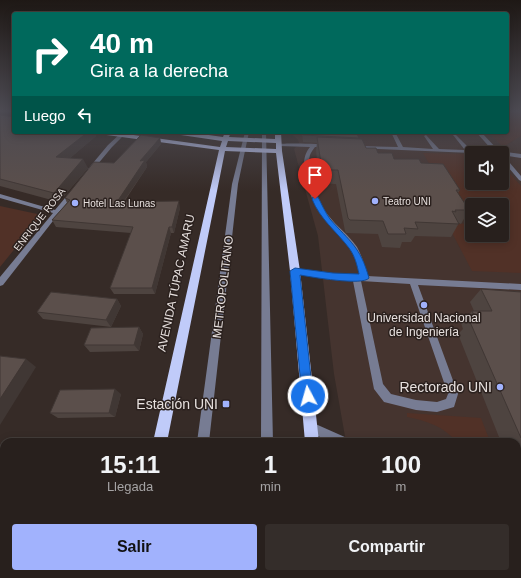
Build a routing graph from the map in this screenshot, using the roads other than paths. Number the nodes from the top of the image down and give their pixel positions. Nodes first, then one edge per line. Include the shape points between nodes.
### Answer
1 (120, 137) edge
2 (153, 137) edge
3 (194, 137) edge
4 (226, 137) edge
5 (243, 137) edge
6 (246, 137) edge
7 (249, 137) edge
8 (263, 137) edge
9 (278, 137) edge
10 (395, 137) edge
11 (427, 137) edge
12 (456, 137) edge
13 (483, 137) edge
14 (263, 141) junction
15 (223, 144) junction
16 (279, 145) junction
17 (314, 145) junction
18 (334, 146) edge
19 (348, 146) edge
20 (492, 146) edge
21 (465, 147) edge
22 (401, 148) junction
23 (242, 150) junction
24 (264, 150) junction
25 (437, 150) junction
26 (465, 151) edge
27 (509, 154) edge
28 (521, 156) edge
29 (509, 166) edge
30 (86, 176) edge
31 (521, 179) edge
32 (76, 188) edge
33 (0, 196) edge
34 (56, 212) junction
35 (295, 271) junction
36 (360, 278) junction
37 (413, 281) junction
38 (0, 283) edge
39 (521, 287) edge
40 (311, 427) junction
41 (161, 438) edge
42 (204, 438) edge
43 (267, 438) edge
44 (312, 438) edge
45 (334, 438) edge

1 - 30 street
2 - 15 main road
3 - 15 main road
4 - 15 main road, AVENIDA TÚPAC AMARU
5 - 15 main road
6 - 23 street, METROPOLITANO
7 - 14 main road
8 - 14 street
9 - 16 main road
10 - 22 street
11 - 25 street
12 - 21 street
13 - 20 street
14 - 16 main road
14 - 24 street
15 - 23 main road
15 - 41 main road, AVENIDA TÚPAC AMARU
16 - 17 street
16 - 24 main road
16 - 35 main road
17 - 18 street
17 - 36 street via 307,154 307,172 312,190 327,220 353,248 360,262
19 - 22 street
22 - 25 street
23 - 24 main road
23 - 42 street, METROPOLITANO
24 - 43 street
25 - 26 street
27 - 28 street
29 - 31 street
32 - 34 street, ENRIQUE ROSA
33 - 34 street
34 - 38 street, ENRIQUE ROSA
35 - 36 street
35 - 40 main road
36 - 37 street
36 - 37 street via 378,386 388,398 437,407 450,403 452,394
37 - 39 street
40 - 44 main road
40 - 45 street

